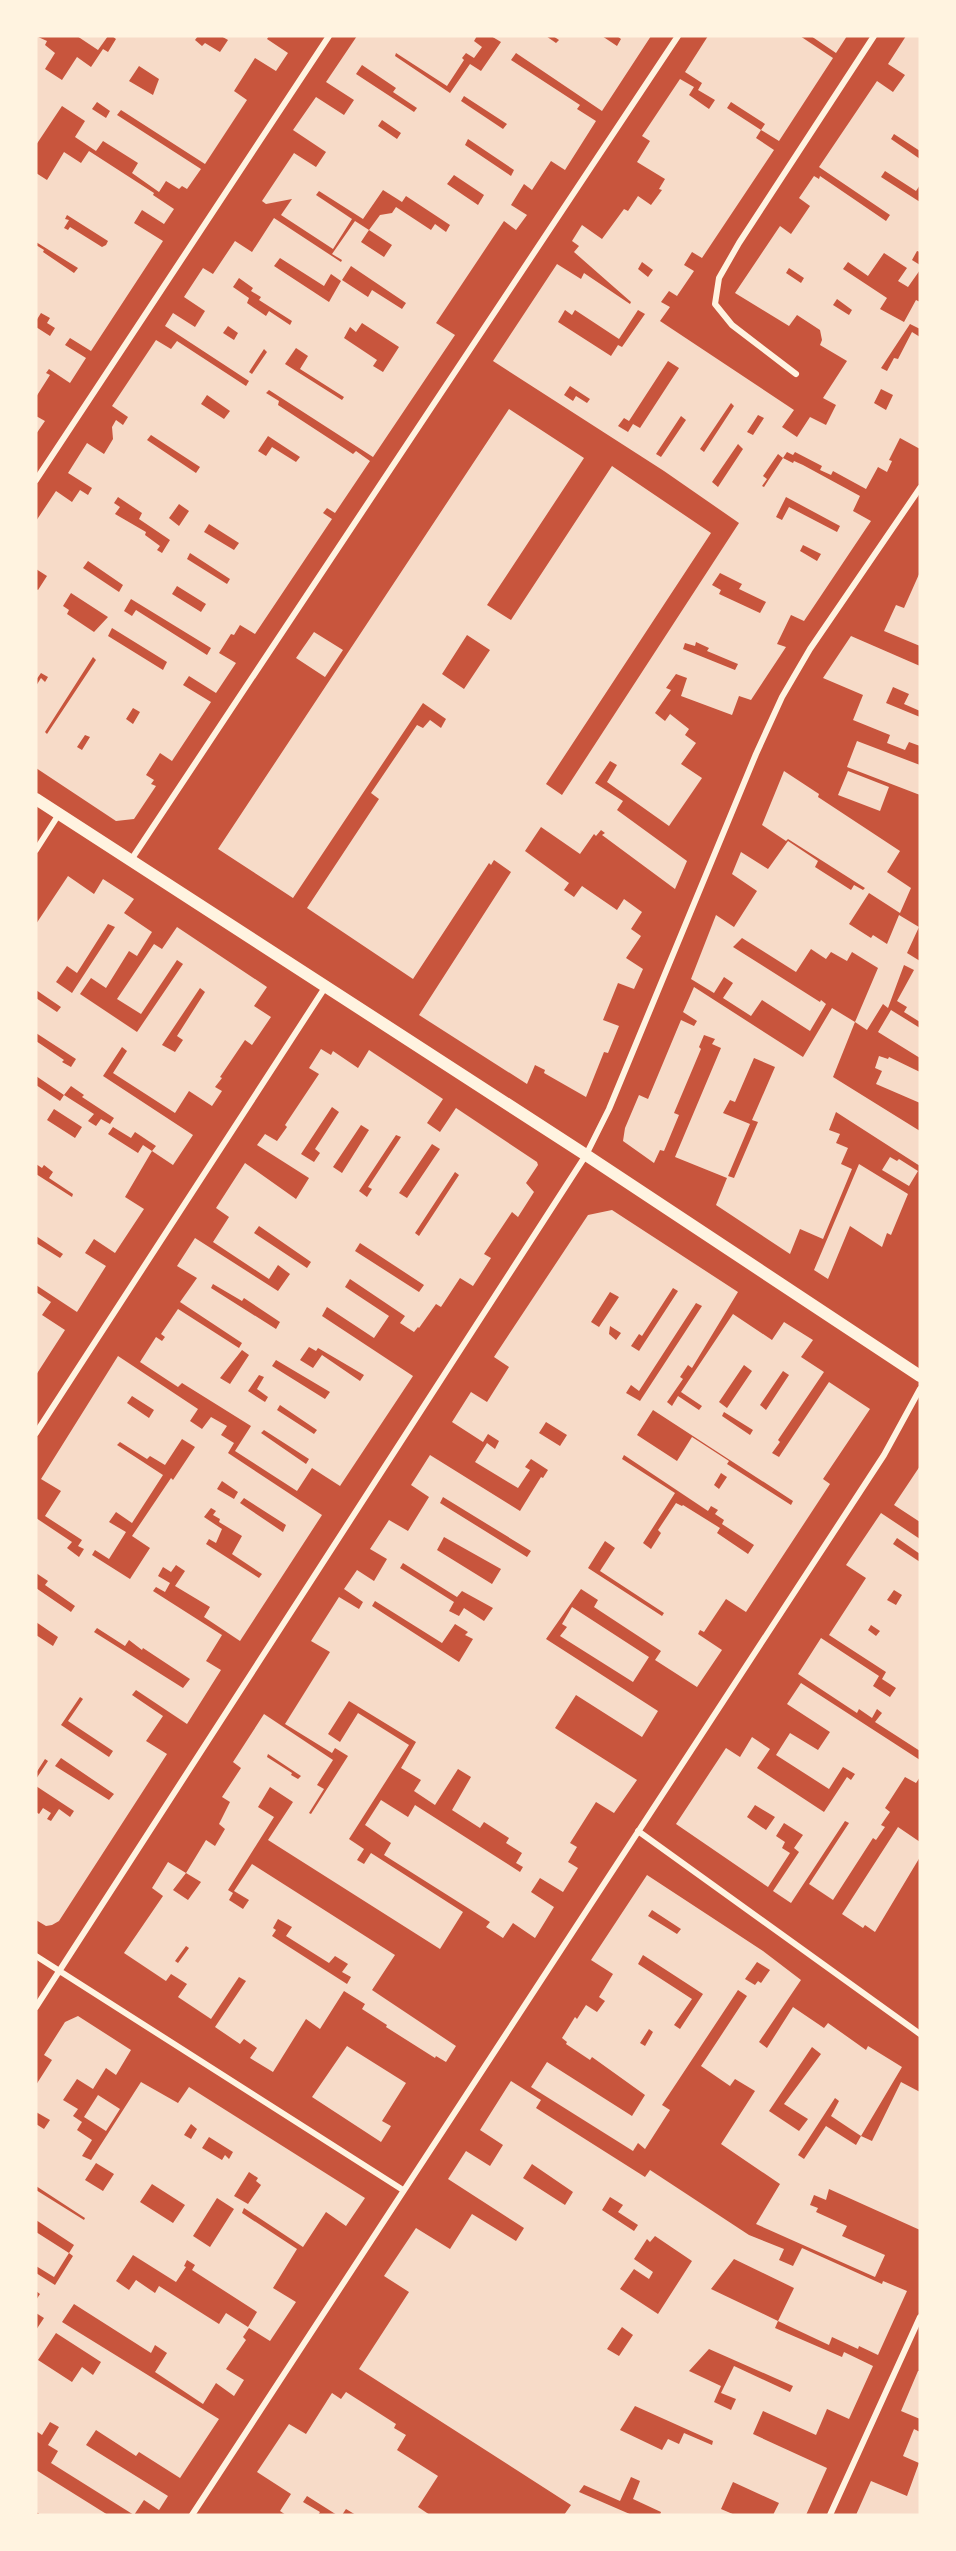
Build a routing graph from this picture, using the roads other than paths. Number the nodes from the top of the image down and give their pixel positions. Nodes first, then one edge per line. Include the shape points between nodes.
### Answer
1 (328, 36) edge
2 (678, 36) edge
3 (874, 36) edge
4 (796, 374) dead end
5 (36, 480) edge
6 (920, 488) edge
7 (36, 799) edge
8 (59, 814) junction
9 (36, 850) edge
10 (131, 860) junction
11 (326, 986) junction
12 (586, 1155) junction
13 (920, 1376) edge
14 (920, 1389) edge
15 (36, 1433) edge
16 (638, 1831) junction
17 (36, 1956) edge
18 (59, 1970) junction
19 (36, 2007) edge
20 (920, 2034) edge
21 (403, 2190) junction
22 (920, 2317) edge
23 (192, 2515) edge
24 (830, 2515) edge

1 - 5 street
2 - 10 street
3 - 4 street via 719,278 715,304 726,318
6 - 12 street via 810,649 782,697 609,1109
7 - 8 main road
8 - 9 street
8 - 10 main road
10 - 11 main road
11 - 12 main road
11 - 15 street
12 - 13 main road
12 - 18 street
14 - 16 street via 884,1455
16 - 20 street
16 - 21 street
17 - 18 street
18 - 19 street
18 - 21 street
21 - 23 street
22 - 24 street

